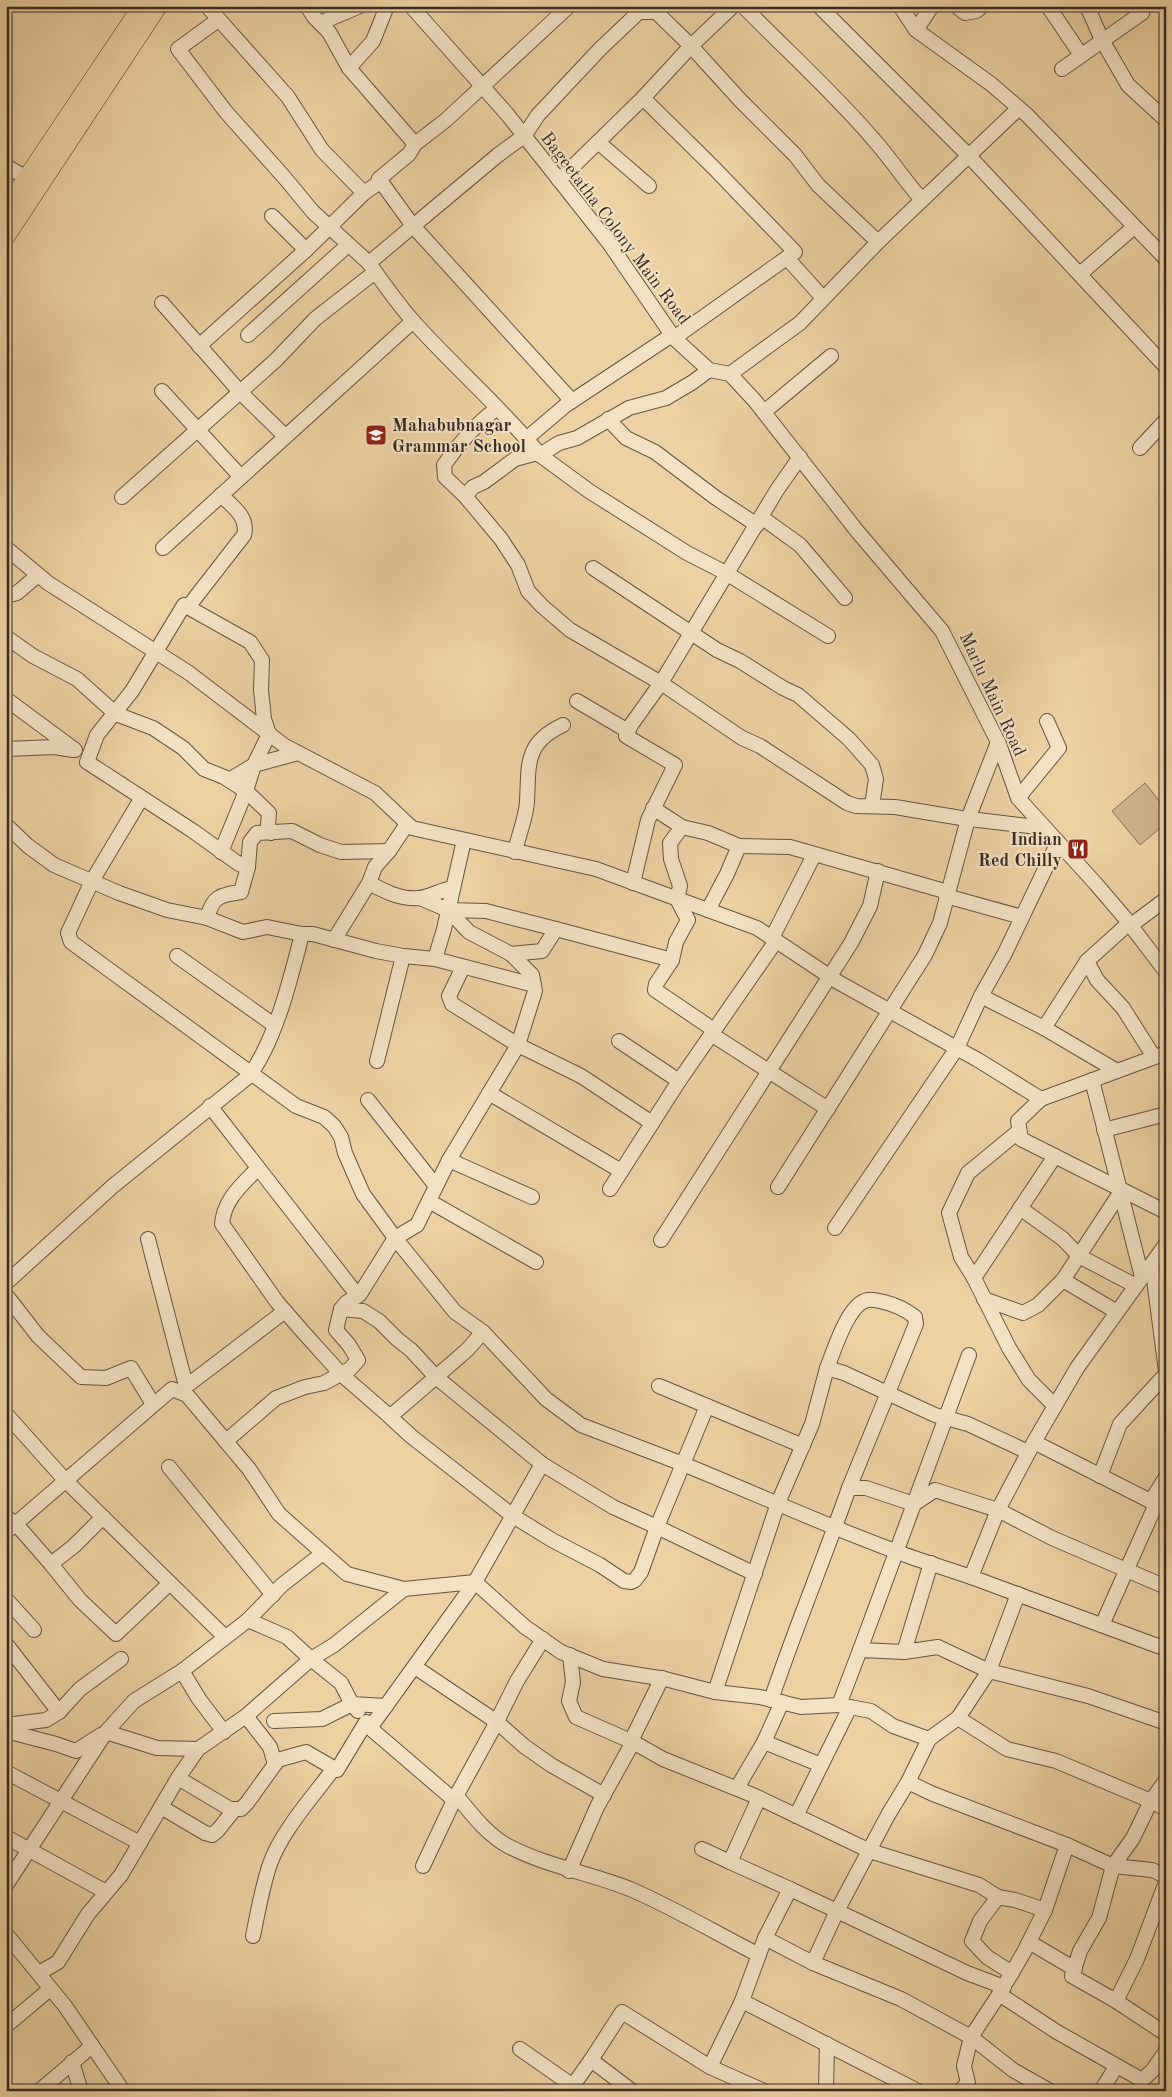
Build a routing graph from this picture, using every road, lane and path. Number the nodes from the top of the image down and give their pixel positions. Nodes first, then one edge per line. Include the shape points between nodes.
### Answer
1 (142, 6) edge
2 (158, 6) edge
3 (207, 6) edge
4 (307, 6) edge
5 (360, 6) edge
6 (387, 6) edge
7 (411, 6) edge
8 (569, 6) edge
9 (733, 6) edge
10 (743, 6) edge
11 (819, 6) edge
12 (900, 6) edge
13 (932, 6) edge
14 (956, 6) edge
15 (982, 6) edge
16 (1048, 6) edge
17 (1087, 6) edge
18 (656, 8) edge
19 (1142, 13) dead end
20 (218, 20) junction
21 (320, 23) junction
22 (916, 30) junction
23 (1102, 40) junction
24 (691, 46) junction
25 (1081, 55) junction
26 (350, 68) junction
27 (1062, 68) dead end
28 (482, 87) junction
29 (643, 98) junction
30 (1019, 108) junction
31 (1166, 120) edge
32 (524, 136) junction
33 (598, 142) junction
34 (415, 144) junction
35 (969, 156) junction
36 (6, 166) edge
37 (27, 178) junction
38 (378, 179) junction
39 (559, 180) junction
40 (648, 186) dead end
41 (364, 193) junction
42 (922, 200) junction
43 (6, 210) edge
44 (272, 216) dead end
45 (413, 226) junction
46 (1134, 227) junction
47 (329, 228) junction
48 (6, 236) edge
49 (878, 242) junction
50 (348, 244) junction
51 (306, 250) junction
52 (786, 258) junction
53 (1166, 259) edge
54 (372, 267) junction
55 (1080, 274) junction
56 (824, 298) junction
57 (162, 303) dead end
58 (413, 321) junction
59 (248, 335) dead end
60 (673, 337) junction
61 (199, 346) junction
62 (830, 356) dead end
63 (1166, 368) edge
64 (709, 370) junction
65 (730, 374) junction
66 (162, 391) dead end
67 (240, 392) junction
68 (572, 401) junction
69 (497, 408) junction
70 (764, 412) junction
71 (608, 419) junction
72 (1166, 420) edge
73 (197, 429) junction
74 (286, 436) junction
75 (526, 439) junction
76 (1140, 448) dead end
77 (539, 454) junction
78 (800, 457) junction
79 (241, 477) junction
80 (221, 495) junction
81 (465, 496) junction
82 (122, 497) dead end
83 (759, 521) junction
84 (6, 548) edge
85 (163, 548) dead end
86 (593, 568) dead end
87 (726, 574) junction
88 (38, 575) junction
89 (6, 596) edge
90 (845, 598) dead end
91 (188, 607) junction
92 (692, 633) junction
93 (828, 636) dead end
94 (6, 637) edge
95 (156, 652) junction
96 (662, 683) junction
97 (6, 700) edge
98 (577, 701) dead end
99 (116, 714) junction
100 (1047, 721) dead end
101 (563, 725) dead end
102 (628, 731) junction
103 (269, 734) junction
104 (998, 742) junction
105 (6, 749) edge
106 (75, 750) junction
107 (91, 752) junction
108 (298, 753) junction
109 (254, 765) junction
110 (229, 780) junction
111 (246, 791) junction
112 (1018, 798) junction
113 (141, 799) junction
114 (872, 806) junction
115 (653, 808) junction
116 (968, 819) junction
117 (407, 824) junction
118 (6, 825) edge
119 (682, 827) junction
120 (1045, 828) junction
121 (272, 833) junction
122 (464, 840) junction
123 (1058, 842) junction
124 (739, 846) junction
125 (389, 851) junction
126 (221, 852) junction
127 (514, 852) junction
128 (814, 855) junction
129 (248, 867) junction
130 (878, 872) junction
131 (92, 881) junction
132 (369, 883) junction
133 (633, 883) junction
134 (453, 888) junction
135 (947, 894) junction
136 (420, 898) junction
137 (678, 899) junction
138 (1166, 899) edge
139 (448, 910) junction
140 (708, 910) junction
141 (1022, 917) junction
142 (207, 918) junction
143 (1129, 925) junction
144 (556, 929) junction
145 (302, 934) junction
146 (334, 940) junction
147 (774, 940) junction
148 (542, 951) junction
149 (511, 954) junction
150 (177, 956) dead end
151 (403, 956) junction
152 (435, 959) junction
153 (672, 960) junction
154 (1088, 961) junction
155 (463, 967) junction
156 (1166, 972) edge
157 (830, 977) junction
158 (533, 980) junction
159 (980, 996) junction
160 (890, 1012) junction
161 (274, 1025) junction
162 (1044, 1028) junction
163 (712, 1032) junction
164 (619, 1041) dead end
165 (518, 1045) junction
166 (957, 1048) junction
167 (1160, 1055) edge
168 (377, 1061) dead end
169 (768, 1071) junction
170 (1117, 1071) junction
171 (251, 1073) junction
172 (1092, 1080) junction
173 (679, 1081) junction
174 (489, 1093) junction
175 (1041, 1099) junction
176 (368, 1100) dead end
177 (210, 1106) junction
178 (828, 1110) junction
179 (1166, 1114) edge
180 (652, 1122) junction
181 (1104, 1130) junction
182 (1019, 1131) junction
183 (1055, 1156) junction
184 (449, 1160) junction
185 (258, 1168) junction
186 (621, 1171) junction
187 (436, 1186) junction
188 (778, 1187) dead end
189 (610, 1189) dead end
190 (1120, 1191) junction
191 (532, 1197) dead end
192 (429, 1201) junction
193 (1020, 1208) junction
194 (1166, 1212) edge
195 (835, 1228) dead end
196 (395, 1238) junction
197 (148, 1239) dead end
198 (661, 1240) dead end
199 (1166, 1244) edge
200 (1079, 1256) junction
201 (536, 1262) dead end
202 (1152, 1264) junction
203 (974, 1278) junction
204 (1063, 1280) junction
205 (1139, 1282) junction
206 (6, 1283) edge
207 (6, 1295) edge
208 (358, 1296) junction
209 (984, 1299) junction
210 (341, 1309) junction
211 (285, 1311) junction
212 (1117, 1312) junction
213 (483, 1332) junction
214 (969, 1355) dead end
215 (827, 1368) junction
216 (1166, 1372) edge
217 (342, 1374) junction
218 (436, 1377) junction
219 (659, 1386) dead end
220 (182, 1389) junction
221 (888, 1394) junction
222 (154, 1404) junction
223 (707, 1406) junction
224 (1055, 1406) junction
225 (6, 1414) edge
226 (387, 1414) junction
227 (946, 1418) junction
228 (226, 1441) junction
229 (803, 1446) junction
230 (1031, 1447) junction
231 (542, 1464) junction
232 (683, 1464) junction
233 (169, 1467) dead end
234 (1100, 1476) junction
235 (1166, 1477) edge
236 (65, 1480) junction
237 (849, 1488) junction
238 (778, 1503) junction
239 (914, 1504) junction
240 (1158, 1504) edge
241 (998, 1510) junction
242 (513, 1516) junction
243 (103, 1518) junction
244 (10, 1524) edge
245 (657, 1527) junction
246 (836, 1527) junction
247 (895, 1551) junction
248 (323, 1553) junction
249 (931, 1563) junction
250 (51, 1564) junction
251 (1127, 1569) junction
252 (755, 1574) junction
253 (972, 1577) junction
254 (475, 1582) junction
255 (170, 1583) junction
256 (1166, 1587) edge
257 (404, 1589) junction
258 (1018, 1594) junction
259 (273, 1595) junction
260 (6, 1599) edge
261 (248, 1620) junction
262 (1102, 1625) junction
263 (34, 1630) dead end
264 (225, 1637) junction
265 (543, 1639) junction
266 (6, 1644) edge
267 (1166, 1649) edge
268 (860, 1650) junction
269 (904, 1652) junction
270 (570, 1655) junction
271 (121, 1659) dead end
272 (311, 1660) junction
273 (415, 1667) junction
274 (182, 1671) junction
275 (989, 1671) junction
276 (662, 1678) junction
277 (715, 1692) junction
278 (777, 1701) junction
279 (352, 1704) junction
280 (386, 1706) junction
281 (845, 1706) junction
282 (59, 1712) junction
283 (246, 1716) junction
284 (958, 1718) junction
285 (274, 1721) dead end
286 (497, 1722) junction
287 (1166, 1723) edge
288 (6, 1725) edge
289 (368, 1725) junction
290 (6, 1731) edge
291 (106, 1732) junction
292 (224, 1732) junction
293 (929, 1739) junction
294 (632, 1741) junction
295 (764, 1742) junction
296 (198, 1749) junction
297 (278, 1760) junction
298 (821, 1765) junction
299 (334, 1768) junction
300 (6, 1772) edge
301 (178, 1778) junction
302 (1166, 1780) edge
303 (908, 1782) junction
304 (737, 1788) junction
305 (604, 1795) junction
306 (455, 1797) junction
307 (759, 1798) junction
308 (1151, 1801) junction
309 (61, 1802) junction
310 (161, 1807) junction
311 (1166, 1809) edge
312 (234, 1810) junction
313 (796, 1816) junction
314 (6, 1837) edge
315 (140, 1843) junction
316 (1067, 1845) junction
317 (702, 1849) dead end
318 (30, 1850) junction
319 (870, 1851) junction
320 (730, 1862) junction
321 (423, 1866) dead end
322 (1113, 1866) junction
323 (569, 1870) junction
324 (1166, 1876) edge
325 (1166, 1882) edge
326 (6, 1885) edge
327 (790, 1889) junction
328 (106, 1892) junction
329 (998, 1897) junction
330 (1045, 1910) junction
331 (837, 1911) junction
332 (6, 1934) edge
333 (253, 1936) dead end
334 (766, 1938) junction
335 (1029, 1942) junction
336 (759, 1955) junction
337 (813, 1963) junction
338 (1075, 1968) junction
339 (39, 1973) junction
340 (1012, 1973) junction
341 (50, 1989) junction
342 (1001, 1991) junction
343 (742, 2001) junction
344 (1116, 2001) junction
345 (6, 2026) edge
346 (1166, 2034) edge
347 (971, 2037) junction
348 (1166, 2041) edge
349 (827, 2044) junction
350 (92, 2046) junction
351 (520, 2049) dead end
352 (1166, 2050) edge
353 (591, 2060) junction
354 (72, 2062) junction
355 (710, 2067) junction
356 (1116, 2067) junction
357 (571, 2089) edge
358 (39, 2091) edge
359 (81, 2091) edge
360 (123, 2091) edge
361 (632, 2091) edge
362 (764, 2091) edge
363 (826, 2091) edge
364 (918, 2091) edge
365 (960, 2091) edge
366 (1050, 2091) edge
367 (1101, 2091) edge

1 - 37 main road
2 - 48 main road
3 - 20 street
4 - 21 street
5 - 21 street
6 - 26 street via 373,41
7 - 28 street, Bageetatha Colony Main Road
8 - 28 street
9 - 24 street
10 - 42 street via 875,140
11 - 35 street
12 - 22 street
13 - 22 street
14 - 15 street via 965,13
16 - 25 street
17 - 23 street
18 - 24 street
18 - 32 street via 640,12 600,49 538,115
19 - 23 street
20 - 41 street via 288,97 322,150
20 - 47 street via 178,49 226,112
21 - 26 street
22 - 30 street
23 - 25 street
23 - 31 street via 1128,85
24 - 29 street
24 - 49 street via 795,155 818,185
25 - 27 street
26 - 34 street
28 - 32 street, Bageetatha Colony Main Road
28 - 34 street
29 - 33 street
29 - 52 street via 795,252
30 - 35 street
30 - 46 street
32 - 39 street, Bageetatha Colony Main Road
32 - 45 street
33 - 39 street
33 - 40 street
34 - 38 street via 409,154
35 - 42 street
35 - 55 street
36 - 37 street
37 - 43 main road
38 - 41 street via 377,184
38 - 45 street
39 - 60 street, Bageetatha Colony Main Road via 609,244
41 - 47 street
42 - 49 street
44 - 51 street
45 - 54 street
45 - 68 street
46 - 53 street
46 - 55 street
47 - 50 street
47 - 51 street
49 - 56 street
50 - 54 street
50 - 59 street
51 - 61 street
52 - 56 street
52 - 60 street
54 - 58 street
54 - 67 street
55 - 63 street
56 - 65 street via 800,323
57 - 61 street
58 - 69 street
58 - 74 street
60 - 64 street, Bageetatha Colony Main Road
60 - 68 street
61 - 67 street
62 - 70 street
64 - 65 street
64 - 71 street via 666,398 630,408
65 - 70 street
66 - 73 street
67 - 73 street
67 - 74 street
68 - 75 street
69 - 75 street
69 - 81 street via 458,445 444,465 445,477
70 - 78 street
71 - 77 street via 577,438
71 - 83 street via 626,438 655,452 716,498
72 - 76 street
73 - 79 street
73 - 82 street
74 - 79 street
75 - 77 street
77 - 81 street via 515,459
77 - 87 street via 589,491
78 - 83 street
78 - 104 street, Marlu Main Road via 857,531 942,631
79 - 80 street
80 - 85 street
80 - 91 street via 241,515 245,524 244,535
81 - 96 street via 501,539 518,565 528,590 542,606 570,630
83 - 87 street
83 - 90 street via 800,545
84 - 88 street
86 - 92 street
87 - 92 street
87 - 93 street
88 - 89 street via 17,593
88 - 95 street
91 - 95 street via 184,605
91 - 103 street via 250,642 262,660 260,690
92 - 96 street
92 - 114 street via 798,695 849,740 872,765 876,779
94 - 99 street via 33,656 77,679
95 - 99 street
95 - 103 street via 190,673
96 - 102 street
96 - 114 street via 847,804
97 - 106 street
98 - 102 street
99 - 107 street via 97,735
99 - 110 street via 153,728 183,748 204,769
100 - 112 street via 1059,748
101 - 127 street via 549,732 534,748 528,764 527,804
102 - 115 street via 626,736 675,765
103 - 108 street
103 - 109 street
104 - 112 street, Marlu Main Road
104 - 116 street
105 - 106 street via 55,747
106 - 107 street
107 - 113 street via 87,762
108 - 109 street
108 - 117 street via 375,794
109 - 110 street
109 - 111 street
110 - 111 street
111 - 121 street via 269,813 268,825
111 - 126 street
112 - 120 street, Marlu Main Road
113 - 126 street
113 - 131 street
114 - 116 street
115 - 119 street
115 - 133 street
116 - 120 street
116 - 135 street
117 - 122 street
117 - 125 street
118 - 131 street via 54,865
119 - 124 street via 708,832
119 - 137 street via 670,843 671,859 680,886
120 - 123 street, Marlu Main Road
121 - 125 street via 292,831 341,852
121 - 129 street via 257,833 250,842
122 - 127 street
122 - 134 street
123 - 141 street
123 - 143 street, Marlu Main Road
124 - 128 street via 784,846
124 - 140 street
125 - 132 street via 375,867
126 - 129 street
127 - 133 street via 596,869
128 - 130 street
128 - 147 street
129 - 142 street via 241,892 217,898 210,905
130 - 135 street
130 - 157 street via 870,906
131 - 142 street via 167,910
131 - 171 street via 68,933 71,942
132 - 136 street via 403,898
132 - 146 street
133 - 137 street
134 - 136 street
134 - 139 street
135 - 141 street
135 - 160 street via 940,923 925,955
136 - 139 street
137 - 140 street
137 - 153 street via 688,920 676,942
138 - 143 street
139 - 144 street via 486,911
139 - 149 street via 469,932
139 - 152 street
140 - 147 street via 757,928
141 - 159 street
142 - 145 street via 243,932 267,927
143 - 154 street
143 - 156 street, Marlu Main Road
144 - 148 street
144 - 153 street
145 - 146 street
145 - 161 street
146 - 151 street
147 - 157 street
147 - 163 street
148 - 149 street
148 - 158 street
149 - 158 street
150 - 161 street
151 - 152 street
151 - 168 street
152 - 155 street
153 - 163 street via 655,990
154 - 162 street
154 - 167 street via 1097,980
155 - 158 street
155 - 165 street via 449,1000
157 - 160 street
157 - 169 street
158 - 165 street via 535,991
159 - 162 street
159 - 166 street
160 - 166 street
160 - 178 street
161 - 171 street via 259,1063
162 - 170 street
163 - 169 street
163 - 173 street
164 - 173 street
165 - 174 street
165 - 180 street via 581,1076
166 - 175 street
166 - 195 street
167 - 170 street
169 - 178 street
169 - 198 street
170 - 172 street
171 - 177 street
171 - 196 street via 296,1106 324,1117 334,1126 342,1137 362,1194
172 - 175 street
172 - 181 street
173 - 180 street
174 - 184 street
174 - 186 street
175 - 182 street via 1018,1121
176 - 187 street
177 - 185 street
177 - 206 street via 113,1186
178 - 188 street
179 - 181 street
180 - 186 street
181 - 190 street
182 - 183 street via 1021,1139
182 - 203 street via 968,1173 949,1213 961,1256
183 - 190 street
183 - 193 street
184 - 187 street
184 - 191 street
185 - 208 street
185 - 211 street via 230,1198 223,1210 222,1224
186 - 189 street
187 - 192 street
190 - 194 street
190 - 200 street
190 - 205 street
192 - 196 street via 417,1225
192 - 201 street
193 - 200 street
193 - 203 street
196 - 208 street
196 - 213 street via 455,1312
197 - 220 street
199 - 202 street
200 - 204 street
200 - 205 street
202 - 205 street
202 - 216 street
203 - 209 street
204 - 209 street via 1038,1305 1023,1313
204 - 212 street
205 - 212 street
207 - 222 street via 38,1336 81,1377 106,1378 131,1368
208 - 210 street
209 - 224 street via 1029,1380
210 - 217 street via 336,1330 358,1360
210 - 218 street via 362,1311 379,1321
211 - 217 street
211 - 220 street
212 - 224 street via 1077,1368
213 - 218 street
213 - 232 street via 546,1399 581,1425
214 - 227 street
215 - 221 street via 844,1372
215 - 221 street via 851,1311 867,1300 896,1305 915,1318 916,1324
215 - 229 street
216 - 234 street via 1120,1424
217 - 226 street
217 - 228 street via 276,1398
218 - 226 street via 393,1414
218 - 231 street
219 - 223 street
220 - 222 street via 172,1389
220 - 228 street
221 - 227 street
221 - 237 street
222 - 236 street
223 - 229 street
223 - 232 street
224 - 230 street
225 - 236 street
226 - 242 street
227 - 230 street
227 - 239 street
228 - 248 street via 279,1514
229 - 238 street
230 - 234 street
230 - 241 street
231 - 242 street
231 - 245 street via 613,1507
232 - 238 street
232 - 245 street
233 - 259 street
234 - 240 street
235 - 240 street
236 - 243 street
236 - 244 street
237 - 239 street via 866,1488
237 - 246 street
238 - 246 street
238 - 252 street
239 - 241 street via 935,1490
239 - 247 street
240 - 251 street
241 - 251 street via 1052,1538
241 - 253 street
242 - 245 street via 624,1581 631,1582 641,1572
242 - 254 street
243 - 250 street
243 - 255 street
244 - 250 street
245 - 252 street
246 - 247 street
246 - 278 street via 793,1636
247 - 249 street
247 - 268 street
248 - 257 street via 347,1574
248 - 259 street
249 - 253 street
249 - 269 street
250 - 255 street via 80,1600 116,1634
251 - 256 street
251 - 262 street
252 - 277 street
253 - 258 street
254 - 257 street
254 - 265 street
254 - 273 street
255 - 264 street
257 - 272 street
258 - 262 street
258 - 275 street
259 - 261 street
260 - 263 street
261 - 264 street
261 - 272 street via 287,1637
262 - 267 street
264 - 274 street
265 - 270 street
265 - 286 street via 516,1682
266 - 282 street
268 - 269 street
268 - 281 street
269 - 275 street via 938,1647
270 - 276 street via 603,1669
270 - 294 street via 573,1682 569,1701 576,1717
271 - 282 street via 80,1689
272 - 279 street via 341,1683
272 - 283 street
273 - 280 street
273 - 286 street
274 - 291 street via 134,1701
274 - 292 street
275 - 284 street
275 - 287 street via 1088,1696
276 - 277 street
276 - 294 street
277 - 278 street
278 - 281 street via 801,1707
278 - 295 street
279 - 280 street
279 - 285 street via 322,1719
279 - 289 street
280 - 289 street
281 - 293 street via 871,1711 893,1726
281 - 298 street
282 - 288 street via 46,1720
283 - 292 street
283 - 297 street via 270,1747 274,1761
284 - 293 street
284 - 308 street via 1007,1749 1056,1761
286 - 305 street via 551,1765
286 - 306 street
289 - 299 street via 337,1770
289 - 306 street
290 - 291 street via 76,1751
291 - 296 street via 156,1748
291 - 309 street
292 - 296 street
293 - 303 street
294 - 304 street via 663,1759
294 - 305 street
295 - 298 street
295 - 304 street
296 - 301 street
297 - 299 street via 306,1752
297 - 312 street via 248,1804
298 - 313 street
299 - 333 street via 278,1846 266,1878
300 - 309 street
301 - 310 street
301 - 312 street
302 - 308 street
303 - 316 street
303 - 319 street
304 - 307 street
305 - 323 street
306 - 321 street
306 - 323 street via 482,1826 507,1846
307 - 313 street
307 - 320 street
308 - 311 street
308 - 322 street via 1133,1838
309 - 315 street
309 - 318 street
310 - 312 street via 212,1835
310 - 315 street
313 - 319 street
314 - 318 street
315 - 328 street
316 - 322 street
316 - 330 street
317 - 320 street
318 - 326 street
318 - 328 street
319 - 329 street via 979,1885
319 - 331 street
320 - 327 street
322 - 324 street via 1152,1870
322 - 338 street via 1098,1918 1080,1951
323 - 336 street via 619,1884 661,1902
325 - 344 street via 1137,1959
327 - 331 street
327 - 334 street
328 - 339 street via 58,1962
329 - 330 street
329 - 340 street via 980,1921 972,1941 987,1957
330 - 335 street
331 - 337 street
331 - 342 street
332 - 339 street
334 - 336 street
334 - 337 street
335 - 338 street
335 - 340 street
336 - 343 street
337 - 347 street via 901,1999
338 - 344 street via 1072,1976
339 - 341 street
340 - 342 street
341 - 345 street
341 - 350 street
342 - 347 street
342 - 356 street
343 - 349 street
343 - 355 street
344 - 346 street
347 - 365 street via 964,2066 968,2083
347 - 366 street via 1013,2070
348 - 352 street via 1162,2046
349 - 363 street
349 - 364 street
350 - 354 street
350 - 360 street
351 - 357 street
352 - 356 street via 1142,2080
353 - 355 street via 622,2012
353 - 357 street
353 - 361 street
354 - 358 street
354 - 359 street
355 - 362 street
356 - 367 street

